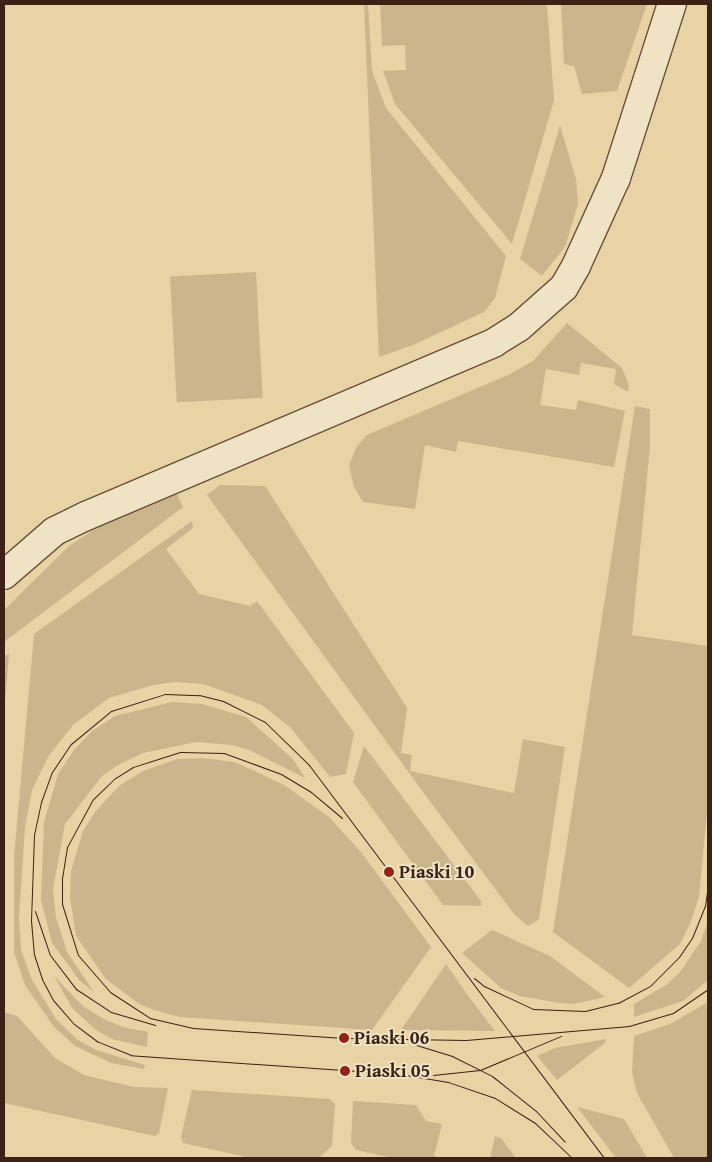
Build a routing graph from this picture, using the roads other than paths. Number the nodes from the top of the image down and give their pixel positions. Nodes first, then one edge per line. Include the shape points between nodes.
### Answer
1 (672, 4) edge
2 (4, 575) edge

1 - 2 street via 616,178 576,266 564,286 519,327 494,342 86,516 55,531

